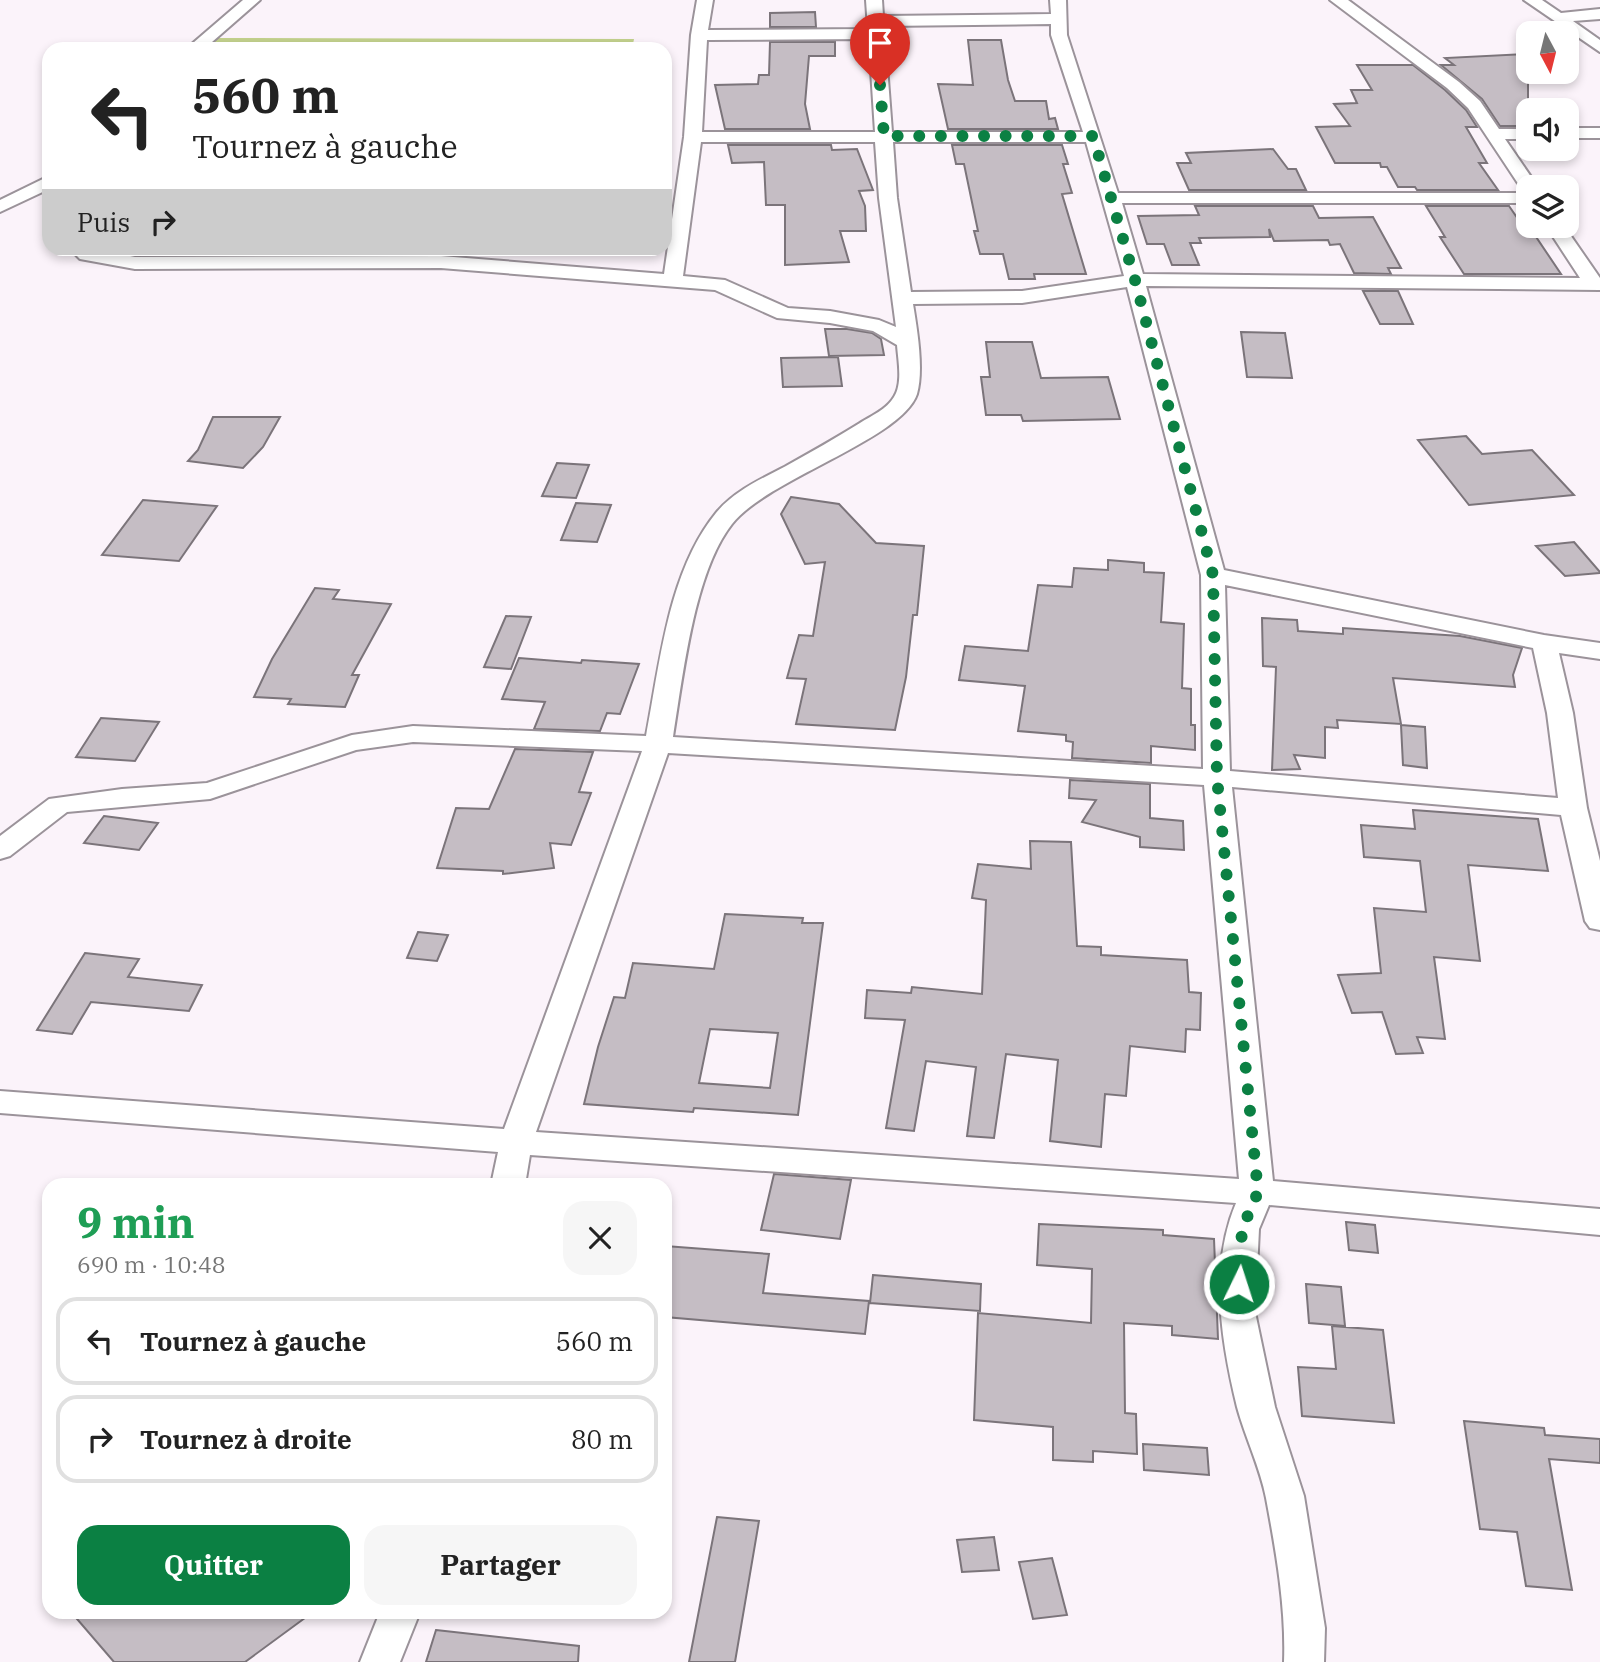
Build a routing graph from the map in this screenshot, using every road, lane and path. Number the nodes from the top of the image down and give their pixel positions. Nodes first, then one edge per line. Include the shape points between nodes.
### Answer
1 (252, 0) edge
2 (705, 0) edge
3 (874, 0) edge
4 (1338, 0) edge
5 (1532, 0) edge
6 (1057, 9) edge
7 (1600, 14) edge
8 (1560, 18) junction
9 (876, 27) junction
10 (699, 35) junction
11 (202, 42) edge
12 (1600, 47) edge
13 (1600, 133) edge
14 (1493, 134) junction
15 (1516, 134) edge
16 (1579, 134) edge
17 (884, 136) junction
18 (1093, 136) junction
19 (693, 137) junction
20 (1521, 175) edge
21 (42, 186) edge
22 (1111, 198) junction
23 (1516, 198) edge
24 (0, 207) edge
25 (1564, 238) edge
26 (93, 256) edge
27 (673, 280) junction
28 (1135, 280) junction
29 (1597, 284) edge
30 (903, 298) junction
31 (907, 342) junction
32 (1213, 575) junction
33 (1544, 643) junction
34 (1600, 652) edge
35 (658, 744) junction
36 (1217, 778) junction
37 (1573, 808) junction
38 (0, 850) edge
39 (1600, 921) edge
40 (0, 1102) edge
41 (516, 1142) junction
42 (509, 1178) edge
43 (1258, 1192) junction
44 (1600, 1222) edge
45 (397, 1619) edge
46 (380, 1662) edge
47 (1304, 1662) edge

1 - 11 street
2 - 10 street
3 - 9 street
4 - 14 street via 1453,85 1474,105
5 - 8 street
6 - 9 street
6 - 18 street via 1059,34
7 - 8 street
8 - 12 street
9 - 10 street
9 - 17 street
10 - 19 street
13 - 16 street
14 - 15 street
14 - 20 street
17 - 18 street
17 - 19 street
17 - 30 street
18 - 22 street
19 - 27 street
21 - 24 street
22 - 23 street
22 - 28 street
25 - 29 street
26 - 27 street via 135,263 398,260
27 - 31 street via 718,284 783,314 879,326
28 - 29 street
28 - 30 street via 1022,297
28 - 32 street
30 - 31 street
31 - 35 street via 909,380 903,401 836,447 746,497 711,537 680,622
32 - 33 street
32 - 36 street
33 - 34 street
33 - 37 street via 1560,713
35 - 36 street
35 - 38 street via 444,734 369,739 210,791 59,805
35 - 41 street
36 - 37 street
36 - 43 street
37 - 39 street
40 - 41 street
41 - 42 street
41 - 43 street
43 - 44 street
43 - 47 street via 1242,1229 1237,1312 1256,1407 1285,1496 1305,1628
45 - 46 street

